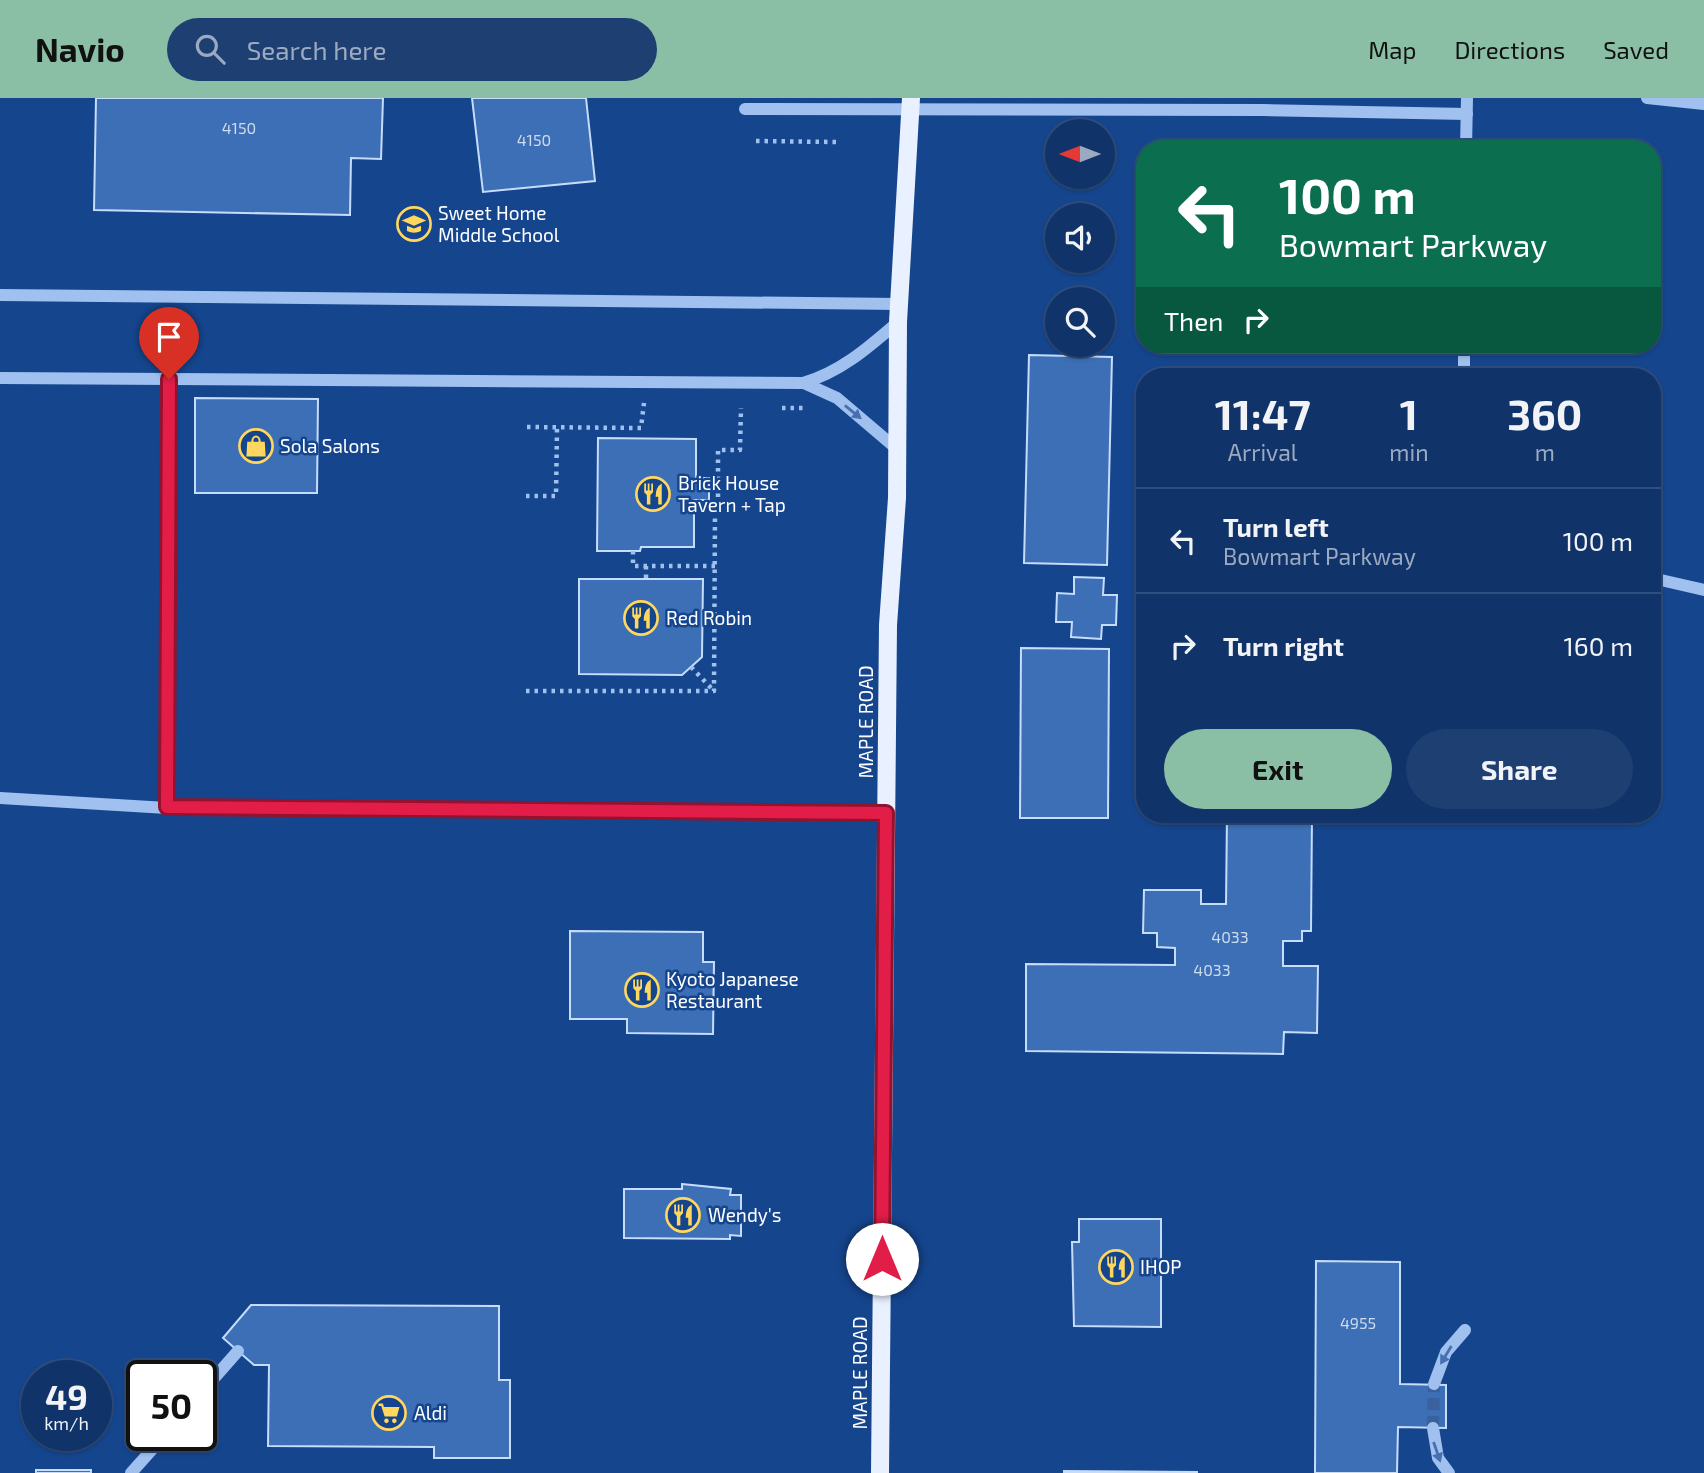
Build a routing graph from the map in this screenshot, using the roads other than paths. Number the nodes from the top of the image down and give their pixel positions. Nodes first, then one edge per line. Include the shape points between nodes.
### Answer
1 (1467, 98) edge
2 (1647, 98) edge
3 (911, 104) edge
4 (1704, 104) edge
5 (745, 108) dead end
6 (1467, 114) junction
7 (1466, 140) edge
8 (0, 295) edge
9 (899, 313) junction
10 (0, 378) edge
11 (169, 379) junction
12 (803, 383) junction
13 (897, 449) junction
14 (1661, 580) edge
15 (1704, 590) edge
16 (0, 798) edge
17 (167, 807) junction
18 (886, 813) junction
19 (1465, 1330) dead end
20 (238, 1351) dead end
21 (217, 1375) edge
22 (1434, 1384) tunnel mouth
23 (1433, 1428) tunnel mouth
24 (151, 1451) edge
25 (131, 1473) edge
26 (880, 1473) edge
27 (1449, 1473) edge

1 - 6 street
2 - 4 street
3 - 5 street
3 - 6 street
3 - 9 main road, MAPLE ROAD
6 - 7 street
8 - 9 street
9 - 12 street via 846,363
9 - 13 main road, MAPLE ROAD
10 - 11 street
11 - 12 street
11 - 17 street
12 -> 13 street via 837,398
13 - 18 main road, MAPLE ROAD via 888,625
14 - 15 street
16 - 17 street
17 - 18 street
18 - 26 main road, MAPLE ROAD
19 -> 22 street via 1446,1352
20 - 21 street
23 -> 27 street via 1438,1458
24 - 25 street

